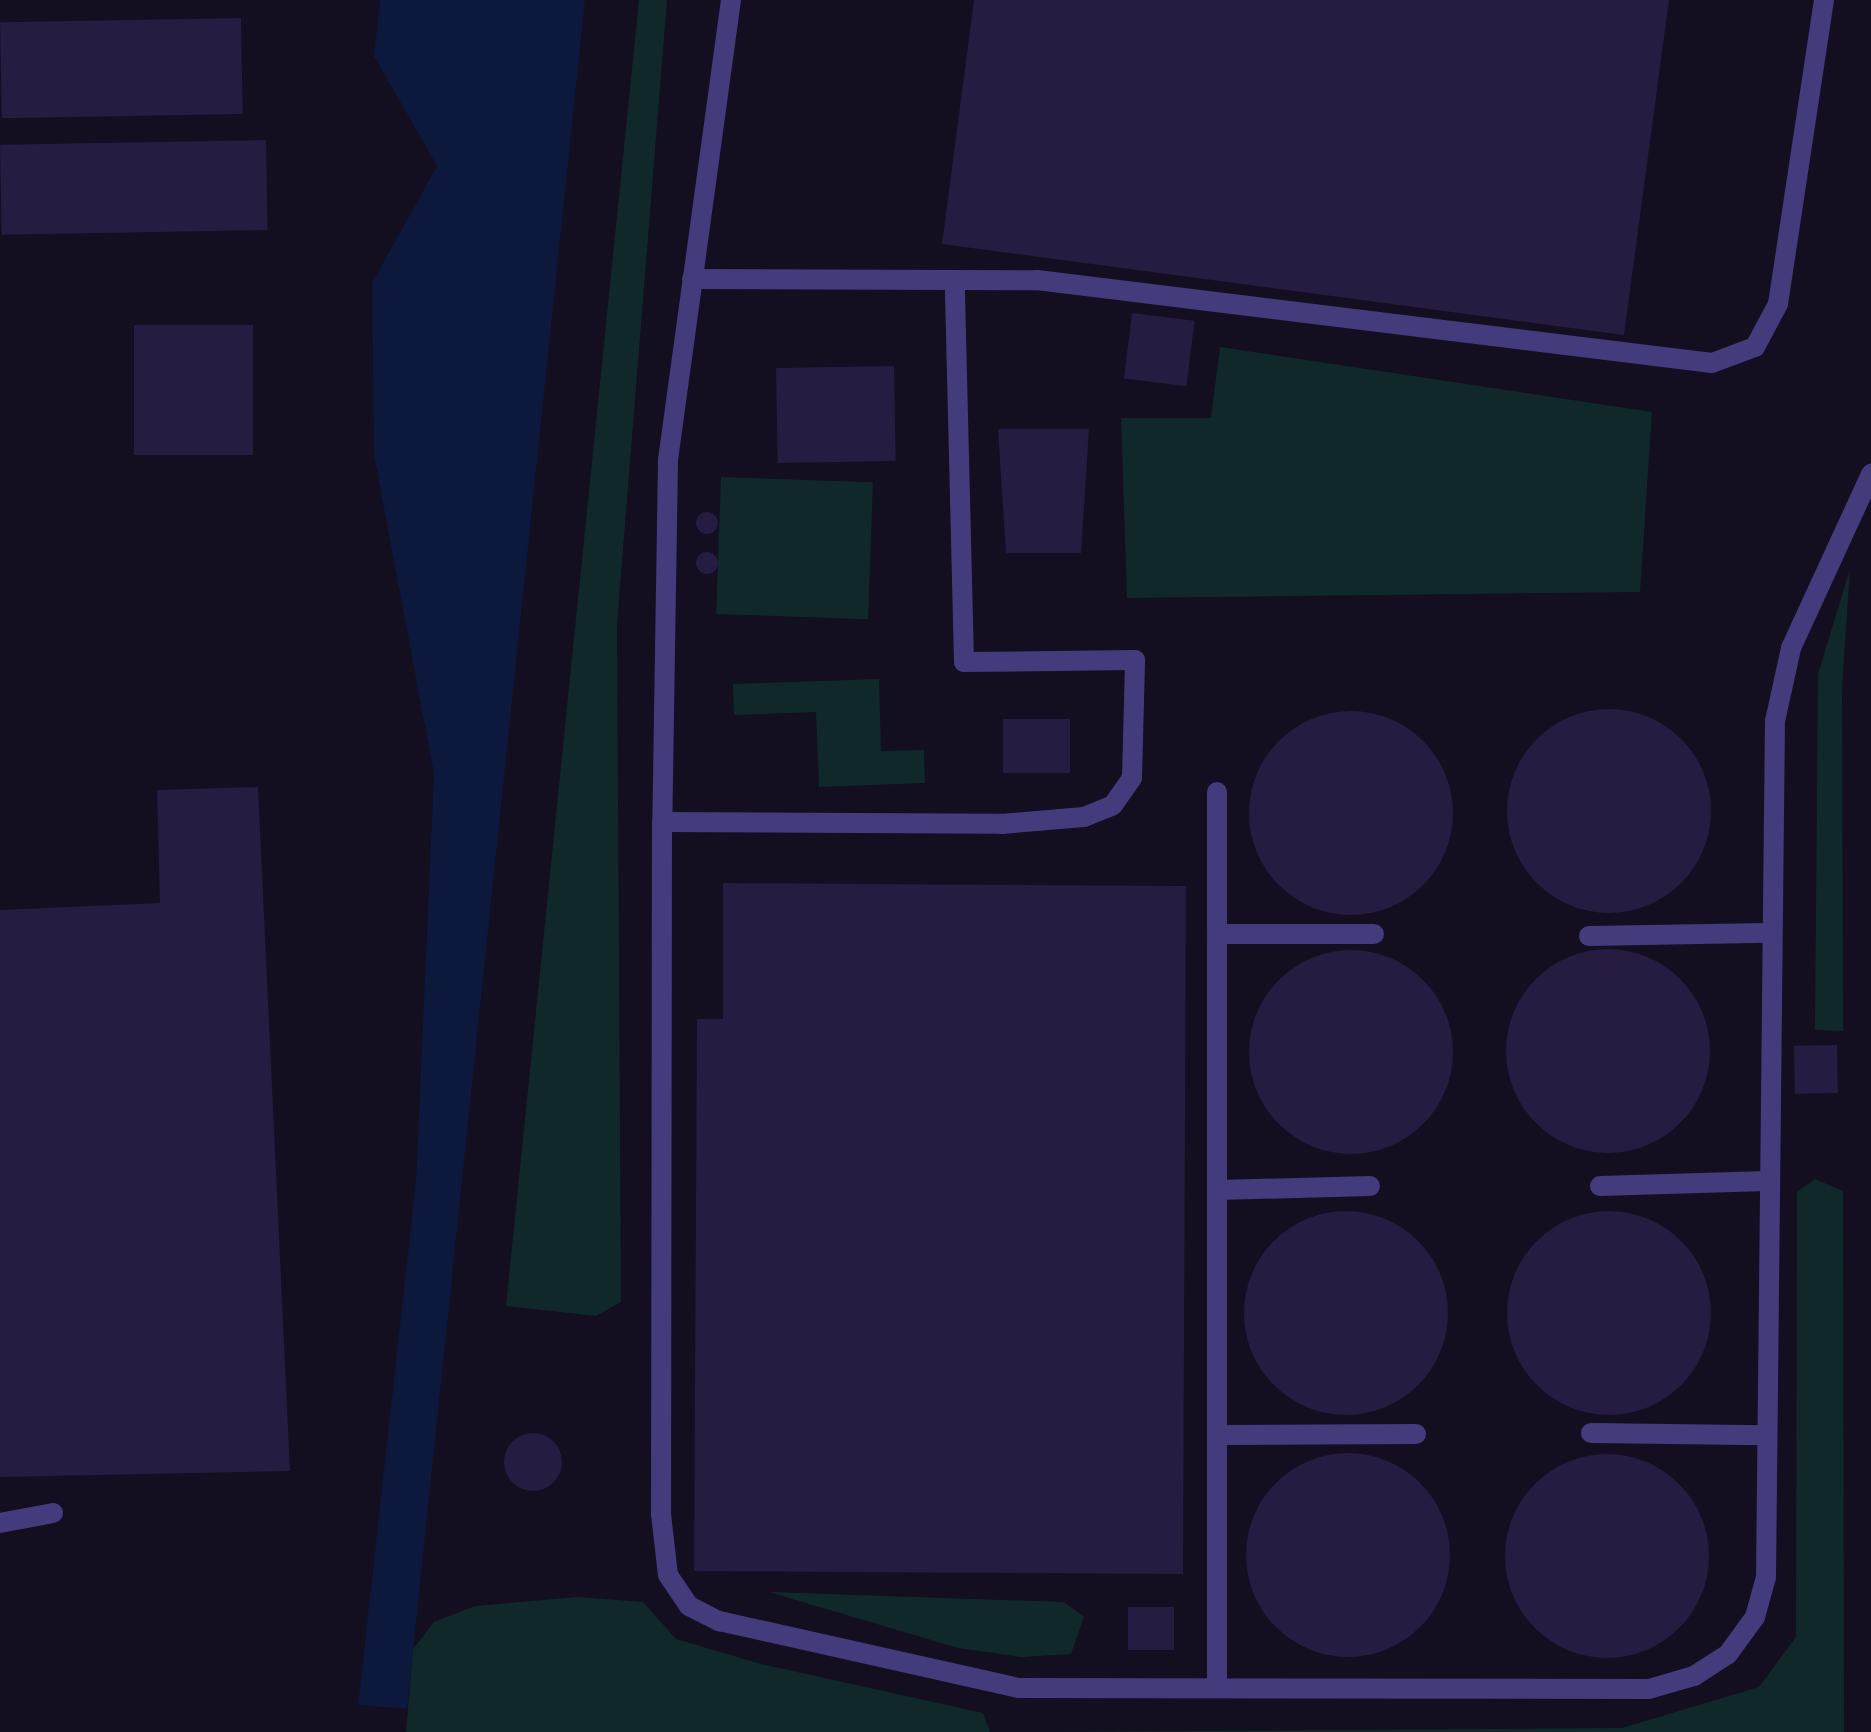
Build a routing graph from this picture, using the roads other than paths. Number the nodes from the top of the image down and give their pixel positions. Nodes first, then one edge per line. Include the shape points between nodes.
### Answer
1 (731, 0) edge
2 (1824, 0) edge
3 (692, 279) junction
4 (955, 282) junction
5 (1871, 474) edge
6 (1217, 792) dead end
7 (662, 822) junction
8 (1768, 933) junction
9 (1217, 934) junction
10 (1374, 934) dead end
11 (1589, 936) dead end
12 (1767, 1181) junction
13 (1370, 1186) dead end
14 (1600, 1186) dead end
15 (1218, 1190) junction
16 (1591, 1433) dead end
17 (1416, 1434) dead end
18 (1218, 1435) junction
19 (1766, 1435) junction
20 (53, 1513) dead end
21 (0, 1523) edge
22 (1217, 1688) junction

1 - 3 lane
2 - 4 lane via 1778,304 1755,347 1712,363 1037,280
3 - 4 lane
3 - 7 lane via 668,460
4 - 7 lane via 964,662 1135,660 1132,778 1113,805 1084,817 1002,824
5 - 8 lane via 1791,648 1775,721
6 - 9 lane
7 - 22 lane via 661,1514 668,1575 689,1606 719,1621 1019,1688
8 - 11 lane
8 - 12 lane
9 - 10 lane
9 - 15 lane
12 - 14 lane
12 - 19 lane
13 - 15 lane
15 - 18 lane
16 - 19 lane
17 - 18 lane
18 - 22 lane
19 - 22 lane via 1766,1577 1755,1617 1728,1654 1694,1676 1649,1689
20 - 21 lane

